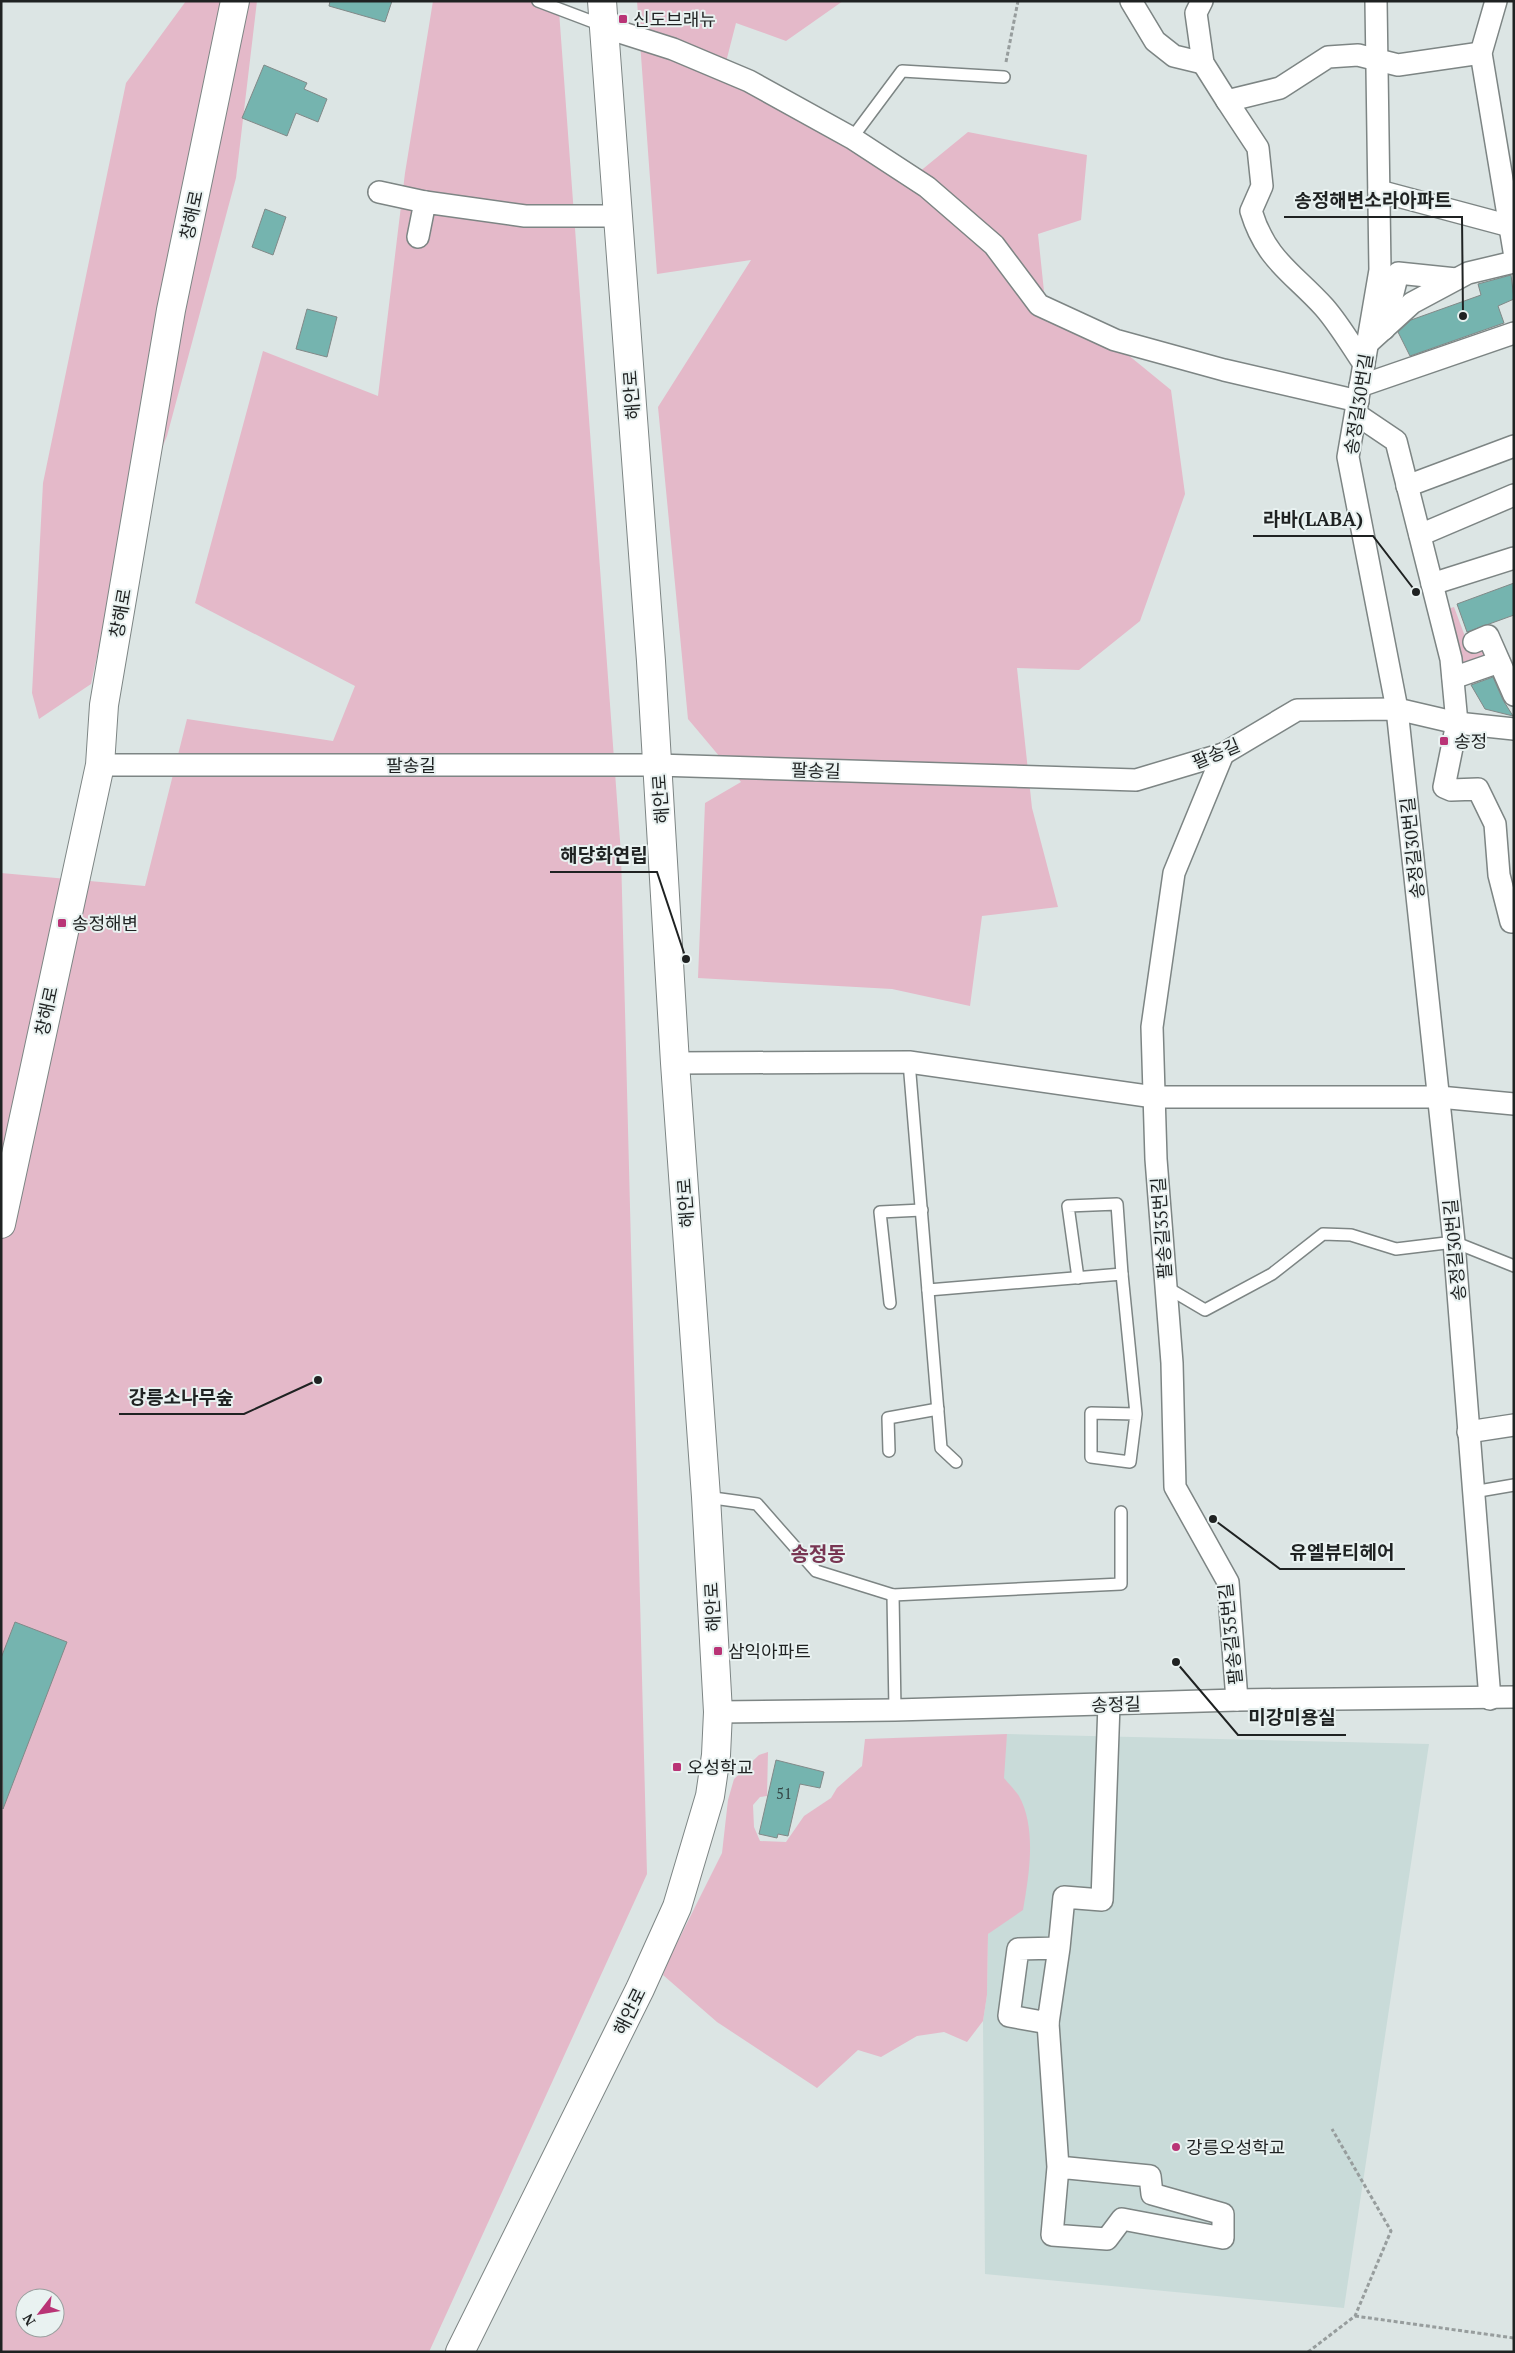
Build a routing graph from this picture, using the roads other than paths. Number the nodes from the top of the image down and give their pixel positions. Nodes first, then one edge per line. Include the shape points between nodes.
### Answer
1 (235, 1) edge
2 (538, 1) edge
3 (1130, 1) edge
4 (1202, 1) edge
5 (1376, 1) edge
6 (1496, 1) edge
7 (603, 14) edge
8 (1481, 53) junction
9 (1377, 61) junction
10 (1203, 63) junction
11 (1004, 77) road end
12 (1226, 101) junction
13 (852, 138) junction
14 (1379, 191) junction
15 (380, 192) dead end
16 (425, 202) junction
17 (618, 216) junction
18 (1510, 226) junction
19 (418, 237) dead end
20 (1514, 251) edge
21 (1514, 262) edge
22 (1456, 279) junction
23 (1384, 328) junction
24 (1514, 333) edge
25 (1366, 353) junction
26 (1358, 401) junction
27 (1514, 446) edge
28 (1407, 486) junction
29 (1514, 495) edge
30 (1420, 535) junction
31 (1514, 558) edge
32 (1432, 584) junction
33 (1474, 642) dead end
34 (1499, 662) junction
35 (1453, 678) junction
36 (1514, 695) edge
37 (1397, 709) junction
38 (1457, 723) junction
39 (1514, 729) edge
40 (1223, 754) junction
41 (100, 765) junction
42 (658, 765) junction
43 (1514, 921) edge
44 (909, 1062) junction
45 (675, 1063) junction
46 (1154, 1097) junction
47 (1438, 1097) junction
48 (1514, 1104) edge
49 (922, 1210) junction
50 (1, 1224) edge
51 (1454, 1242) junction
52 (1514, 1266) edge
53 (1122, 1274) junction
54 (1078, 1278) junction
55 (1166, 1287) junction
56 (928, 1290) junction
57 (890, 1303) dead end
58 (938, 1409) junction
59 (1136, 1414) junction
60 (1514, 1425) edge
61 (1468, 1432) junction
62 (889, 1451) dead end
63 (956, 1462) dead end
64 (1514, 1485) edge
65 (1473, 1492) junction
66 (706, 1497) junction
67 (1121, 1512) dead end
68 (893, 1595) junction
69 (1514, 1697) edge
70 (1490, 1699) junction
71 (1237, 1700) junction
72 (1110, 1704) junction
73 (895, 1710) junction
74 (718, 1712) junction
75 (1059, 1948) junction
76 (1048, 2023) junction
77 (1058, 2167) junction
78 (460, 2352) edge

1 - 41 street, 창해로 via 171,310 104,705
2 - 7 lane
3 - 10 street via 1156,41 1174,56
4 - 10 street via 1196,13
5 - 9 street, 송정길30번길
6 - 8 street
7 - 13 street via 673,49 749,81
7 - 17 street, 해안로
8 - 9 street via 1398,65
8 - 18 street
9 - 12 street via 1358,54 1328,56 1280,88
9 - 14 street, 송정길30번길
10 - 12 street
11 - 13 lane via 902,71
12 - 25 street via 1258,148 1262,186 1251,210 1273,258
13 - 26 street via 927,186 994,245 1038,305 1115,340 1224,370
14 - 18 street
14 - 25 street, 송정길30번길 via 1380,270
15 - 16 street
16 - 17 street via 525,216
16 - 19 street
17 - 42 street, 해안로
18 - 20 street
21 - 22 street
22 - 23 street via 1412,303
22 - 23 street via 1398,273
23 - 25 street
24 - 26 street
25 - 26 street, 송정길30번길
26 - 28 street via 1396,441
26 - 37 street, 송정길30번길 via 1348,457
27 - 28 street
28 - 30 street
29 - 30 street
30 - 32 street
31 - 32 street
32 - 35 street
33 - 34 street via 1488,636
34 - 35 street
34 - 36 street
35 - 38 street
37 - 38 street, 팔송길
37 - 40 street, 팔송길 via 1297,710
37 - 47 street, 송정길30번길
38 - 39 street, 팔송길
38 - 43 street via 1444,787 1451,790 1478,789 1495,824 1499,875
40 - 42 street, 팔송길 via 1136,780
40 - 46 street, 팔송길35번길 via 1174,873 1152,1027
41 - 42 street, 팔송길
41 - 50 street, 창해로
42 - 45 street, 해안로
44 - 45 street
44 - 46 street
44 - 49 lane
45 - 66 street, 해안로
46 - 47 street
46 - 55 street, 팔송길35번길
47 - 48 street
47 - 51 street, 송정길30번길
49 - 56 lane
49 - 57 lane via 880,1212
51 - 52 lane
51 - 55 lane via 1396,1249 1351,1235 1323,1234 1272,1274 1205,1310
51 - 61 street, 송정길30번길
53 - 54 lane
53 - 54 lane via 1117,1204 1068,1206
53 - 59 lane
54 - 56 lane
55 - 71 street, 팔송길35번길 via 1172,1363 1174,1487 1228,1582
56 - 58 lane
58 - 62 lane via 888,1418
58 - 63 lane via 941,1448
59 - 59 lane via 1091,1414 1091,1457 1130,1462
60 - 61 street
61 - 65 street, 송정길30번길
64 - 65 lane
65 - 70 street, 송정길30번길
66 - 68 lane via 757,1504 816,1571
66 - 74 street, 해안로
67 - 68 lane via 1121,1584
68 - 73 lane
69 - 70 street, 송정길
70 - 71 street, 송정길
71 - 72 street, 송정길
72 - 73 street, 송정길
72 - 75 street via 1102,1900 1064,1897
73 - 74 street, 송정길
74 - 78 street, 해안로 via 710,1796 677,1906 640,1989
75 - 76 street
75 - 76 street via 1018,1949 1009,2016
76 - 77 street
77 - 77 street via 1150,2176 1152,2194 1223,2214 1223,2238 1122,2219 1107,2239 1052,2235

